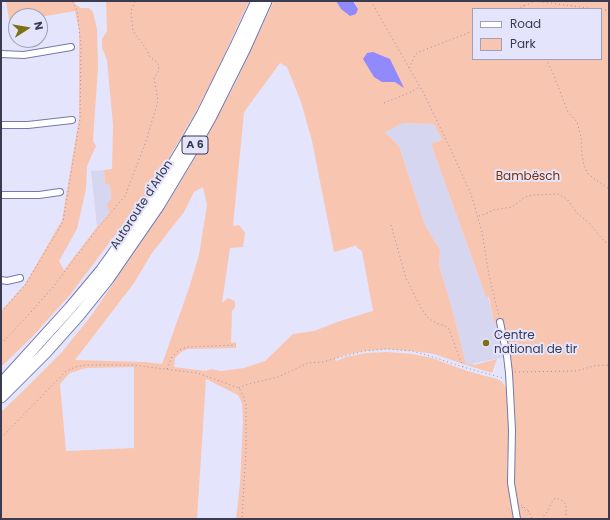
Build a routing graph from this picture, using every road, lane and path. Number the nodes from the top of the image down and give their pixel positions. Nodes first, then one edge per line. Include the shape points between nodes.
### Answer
1 (72, 1) edge
2 (135, 1) edge
3 (257, 1) edge
4 (266, 1) edge
5 (371, 1) edge
6 (522, 1) edge
7 (524, 5) junction
8 (519, 8) edge
9 (525, 8) edge
10 (587, 8) edge
11 (472, 31) edge
12 (71, 47) dead end
13 (1, 54) edge
14 (546, 60) edge
15 (409, 68) junction
16 (420, 87) junction
17 (384, 103) dead end
18 (72, 120) dead end
19 (1, 125) edge
20 (609, 189) edge
21 (60, 192) dead end
22 (1, 196) edge
23 (478, 216) junction
24 (391, 225) dead end
25 (609, 244) edge
26 (20, 278) dead end
27 (1, 280) edge
28 (1, 312) edge
29 (500, 322) joint
30 (1, 344) edge
31 (236, 345) dead end
32 (609, 357) edge
33 (23, 360) junction
34 (608, 365) junction
35 (463, 367) junction
36 (167, 369) junction
37 (609, 371) edge
38 (1, 375) edge
39 (509, 376) junction
40 (1, 384) edge
41 (239, 388) junction
42 (1, 397) edge
43 (1, 438) edge
44 (516, 502) junction
45 (529, 511) junction
46 (609, 517) edge
47 (242, 519) edge
48 (517, 519) edge
49 (532, 519) edge
50 (542, 519) edge
51 (566, 519) edge
52 (606, 519) edge

1 - 28 path via 78,10 81,46 80,119 63,222 26,284
2 - 30 path via 131,11 133,31 159,66 154,78 158,101 125,196 53,287
3 - 33 highway, Autoroute d'Arlon / A 6 via 202,115 149,204 101,271
4 - 42 highway, Autoroute d'Arlon / A 6 via 211,116 159,205 108,279 79,315
5 - 15 path
6 - 7 path
7 - 8 path
7 - 9 path
7 - 10 path via 534,1
11 - 15 path via 420,52 412,59
12 - 13 street via 24,55
14 - 20 path via 568,112 577,122 584,166 588,174
15 - 16 path
16 - 17 path
16 - 23 path via 460,170
18 - 19 street via 28,126
21 - 22 street
23 - 25 path via 512,207 532,195 558,194 567,200
23 - 29 path
24 - 35 path via 406,278 421,308 428,317 449,329
26 - 27 street
29 - 39 street
31 - 36 path via 187,347 179,350
32 - 34 path
33 - 38 highway
33 - 40 highway, Autoroute d'Arlon / A 6
34 - 37 path
34 - 39 path via 576,371
35 - 39 path
35 - 41 path via 412,351 365,351 308,363 278,377
36 - 41 path via 197,373
36 - 43 path via 133,366 75,367 65,372
39 - 44 street via 511,483
41 - 47 path via 246,404
44 - 45 path
44 - 45 path
44 - 48 street
45 - 49 path
46 - 52 path
50 - 51 path via 556,498 566,505

